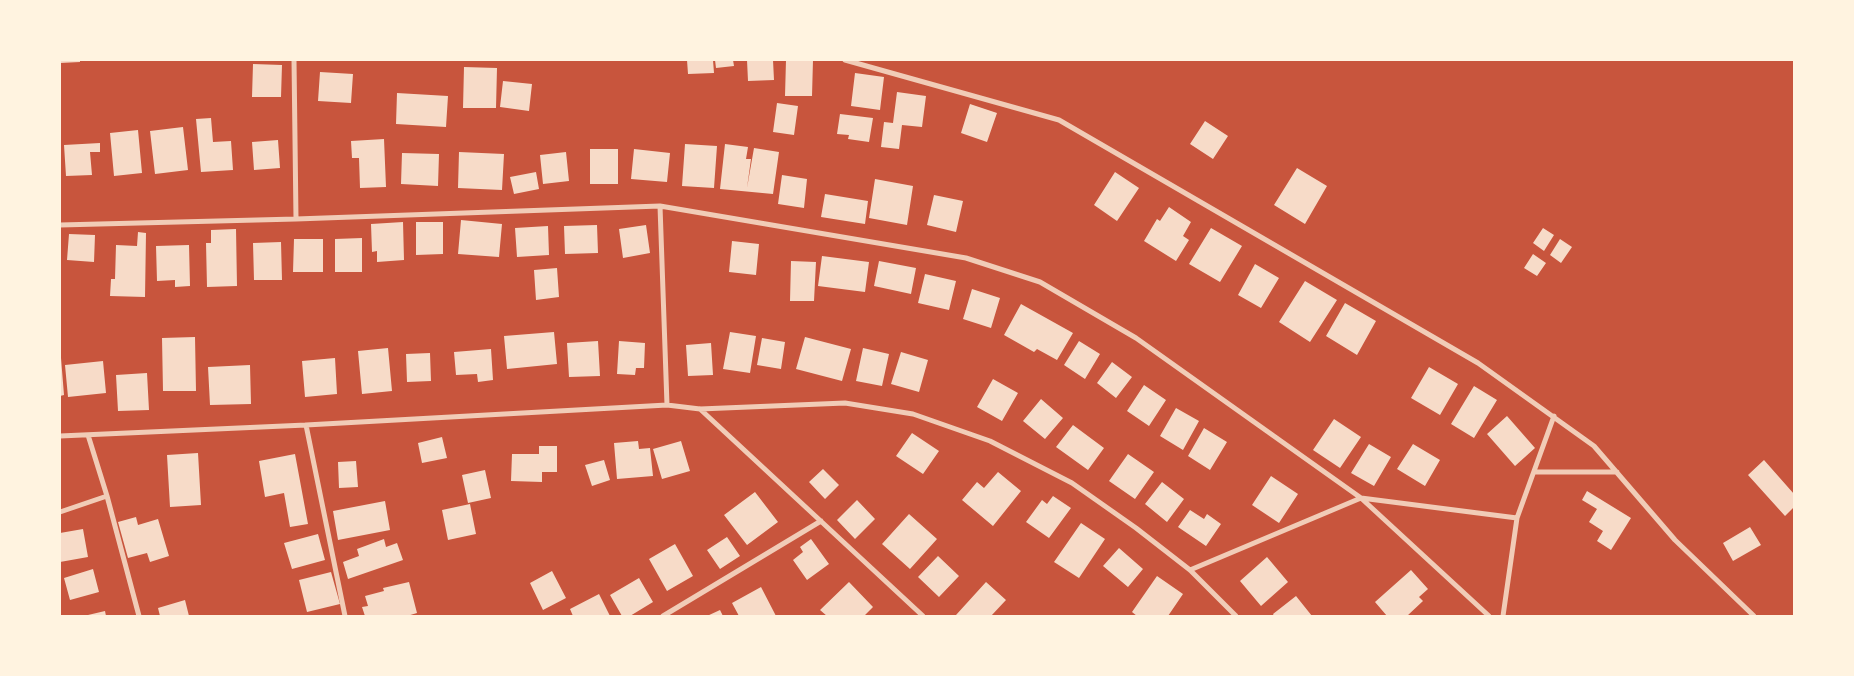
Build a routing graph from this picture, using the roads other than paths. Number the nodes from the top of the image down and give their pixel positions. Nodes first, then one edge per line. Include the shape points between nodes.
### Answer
1 (294, 60) edge
2 (845, 60) edge
3 (660, 206) junction
4 (296, 219) junction
5 (60, 225) edge
6 (667, 404) junction
7 (700, 409) junction
8 (1554, 416) junction
9 (306, 425) junction
10 (88, 435) junction
11 (60, 436) edge
12 (1534, 472) junction
13 (1617, 472) junction
14 (107, 496) junction
15 (1361, 498) junction
16 (60, 512) edge
17 (1517, 518) junction
18 (821, 520) junction
19 (1190, 570) junction
20 (138, 616) edge
21 (345, 616) edge
22 (663, 616) edge
23 (923, 616) edge
24 (1236, 616) edge
25 (1489, 616) edge
26 (1503, 616) edge
27 (1754, 616) edge

1 - 4 street
2 - 8 street via 1059,120 1478,363
3 - 4 street
3 - 6 street
3 - 15 street via 966,258 1040,282 1136,338
4 - 5 street
6 - 7 street
6 - 9 street
7 - 18 street
7 - 19 street via 845,403 913,414 990,441 1072,483
8 - 12 street
8 - 13 street via 1594,446
9 - 10 street
9 - 21 street
10 - 11 street
10 - 14 street
12 - 13 street
12 - 17 street
13 - 27 street via 1675,540
14 - 16 street
14 - 20 street
15 - 17 street
15 - 19 street
15 - 25 street
17 - 26 street
18 - 22 street
18 - 23 street
19 - 24 street

